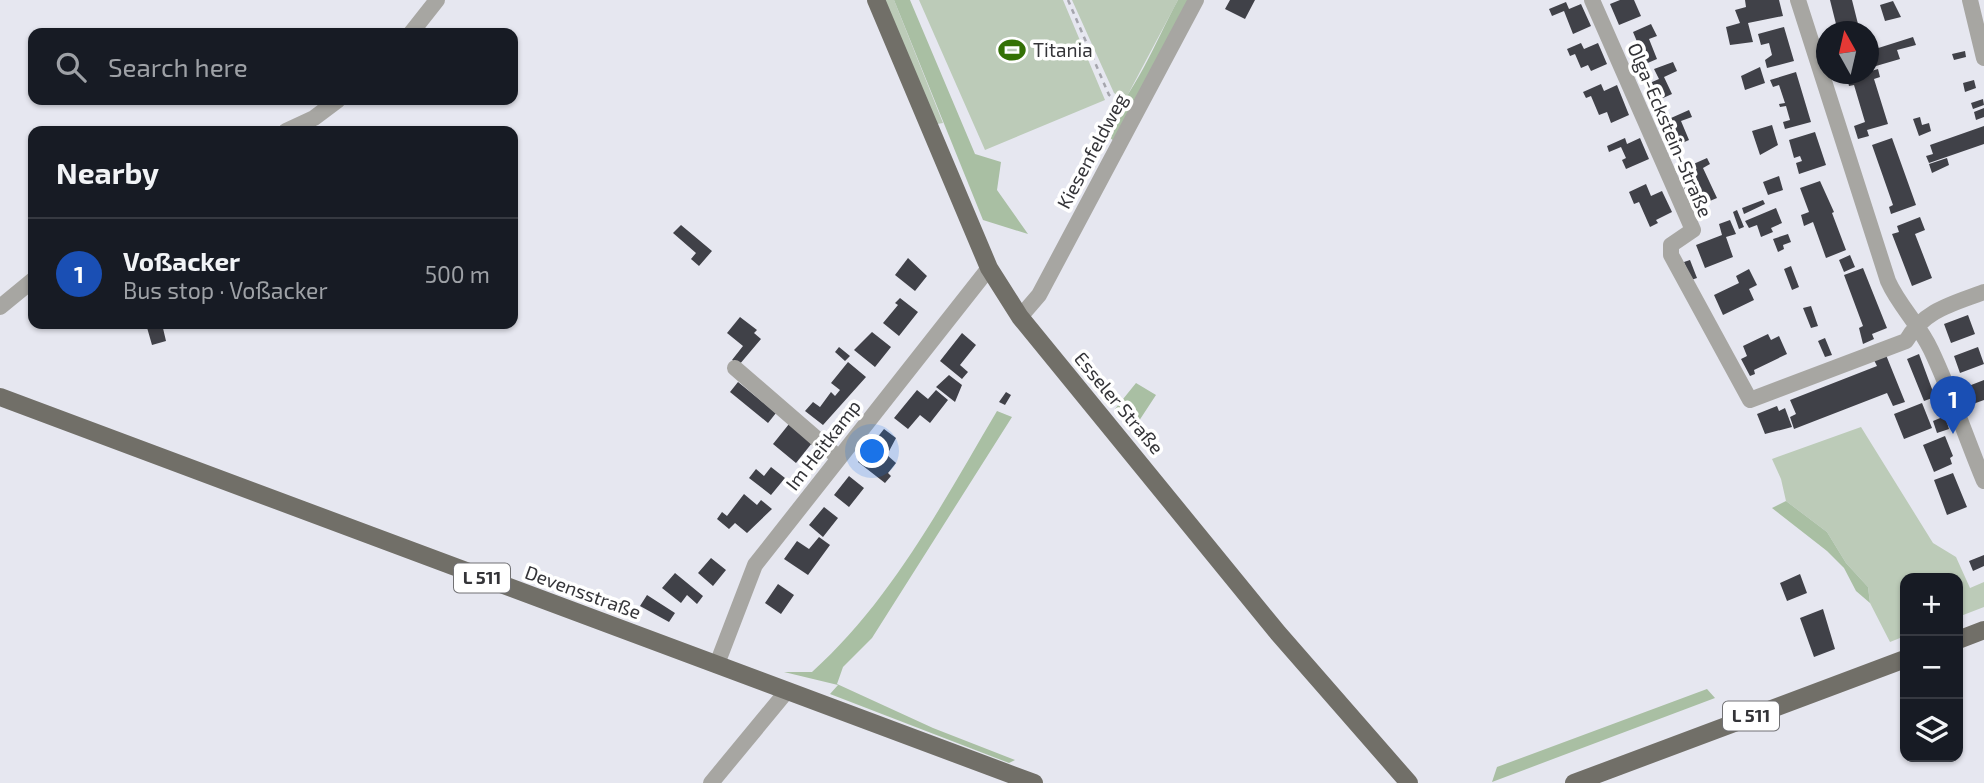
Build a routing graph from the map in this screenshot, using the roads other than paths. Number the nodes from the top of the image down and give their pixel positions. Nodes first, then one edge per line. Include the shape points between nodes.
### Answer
1 (437, 0) edge
2 (876, 0) edge
3 (1196, 0) edge
4 (1592, 0) edge
5 (1798, 0) edge
6 (1970, 0) edge
7 (415, 28) edge
8 (1984, 58) edge
9 (331, 105) edge
10 (297, 126) edge
11 (989, 268) junction
12 (28, 284) edge
13 (1984, 292) edge
14 (0, 307) edge
15 (1020, 317) junction
16 (1916, 324) junction
17 (735, 368) dead end
18 (0, 397) edge
19 (839, 458) junction
20 (1984, 481) edge
21 (1984, 630) edge
22 (1963, 638) edge
23 (1900, 661) edge
24 (717, 664) junction
25 (787, 691) junction
26 (711, 783) edge
27 (1034, 783) edge
28 (1409, 783) edge
29 (1574, 783) edge

1 - 7 street
2 - 11 main road, Esseler Straße
3 - 15 street, Kiesenfeldweg via 1039,295
4 - 16 street, Olga-Eckstein-Straße via 1693,230 1671,245 1671,255 1750,400 1906,341
5 - 16 street via 1888,281 1898,304
6 - 8 street
9 - 10 street
11 - 15 main road, Esseler Straße
11 - 19 street, Im Heitkamp
12 - 14 street
13 - 16 street via 1928,314
15 - 28 main road, Esseler Straße via 1278,633
16 - 20 street via 1931,349
17 - 19 street
18 - 24 main road, Devensstraße / L 511
19 - 24 street, Im Heitkamp via 755,565
21 - 22 main road
23 - 29 main road, L 511
24 - 25 main road, Devensstraße / L 511
25 - 26 street
25 - 27 main road, Devensstraße / L 511

